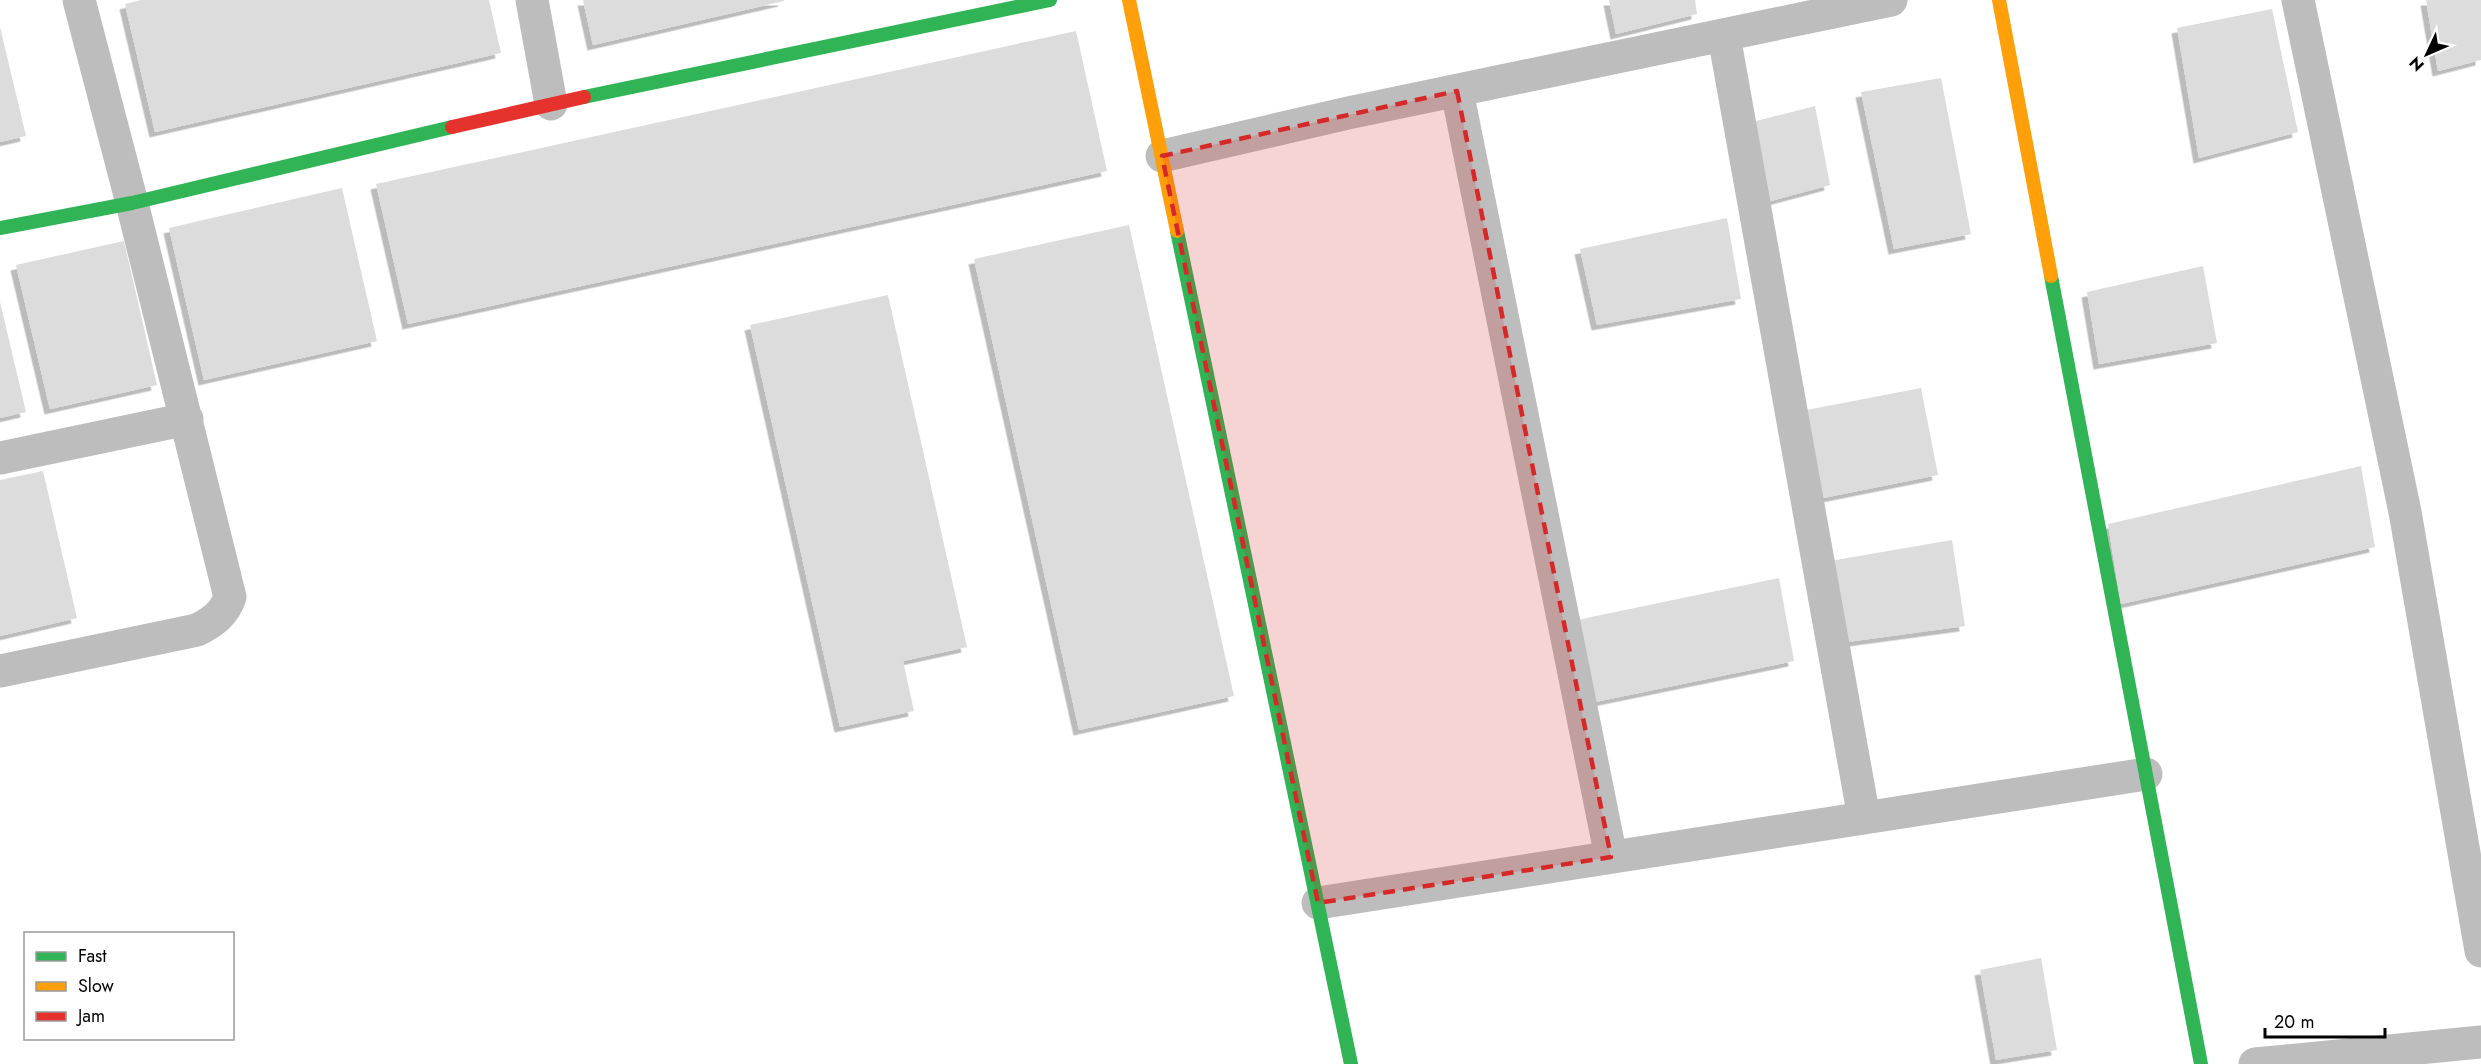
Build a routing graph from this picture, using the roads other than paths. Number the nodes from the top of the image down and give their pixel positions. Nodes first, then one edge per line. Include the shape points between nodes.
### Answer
1 (79, 0) edge
2 (532, 0) edge
3 (1050, 0) edge
4 (1130, 0) edge
5 (1891, 0) edge
6 (1999, 0) edge
7 (2298, 0) edge
8 (1724, 36) junction
9 (1457, 91) junction
10 (551, 104) junction
11 (1162, 156) junction
12 (132, 203) junction
13 (0, 228) edge
14 (187, 419) junction
15 (0, 458) edge
16 (0, 671) edge
17 (2146, 774) junction
18 (1864, 818) junction
19 (1611, 857) junction
20 (1318, 903) junction
21 (2481, 951) edge
22 (2481, 1042) edge
23 (1351, 1064) edge
24 (2200, 1064) edge
25 (2255, 1064) edge

1 - 12 street
2 - 10 street
3 - 10 street
4 - 11 street
5 - 8 street
6 - 17 street
7 - 21 street via 2405,512
8 - 9 street
8 - 18 street
9 - 11 street
9 - 19 street
10 - 12 street
11 - 20 street
12 - 13 street
12 - 14 street
14 - 15 street
14 - 16 street via 229,588 230,597 221,614 197,630
17 - 18 street
17 - 24 street
18 - 19 street
19 - 20 street
20 - 23 street
22 - 25 street

